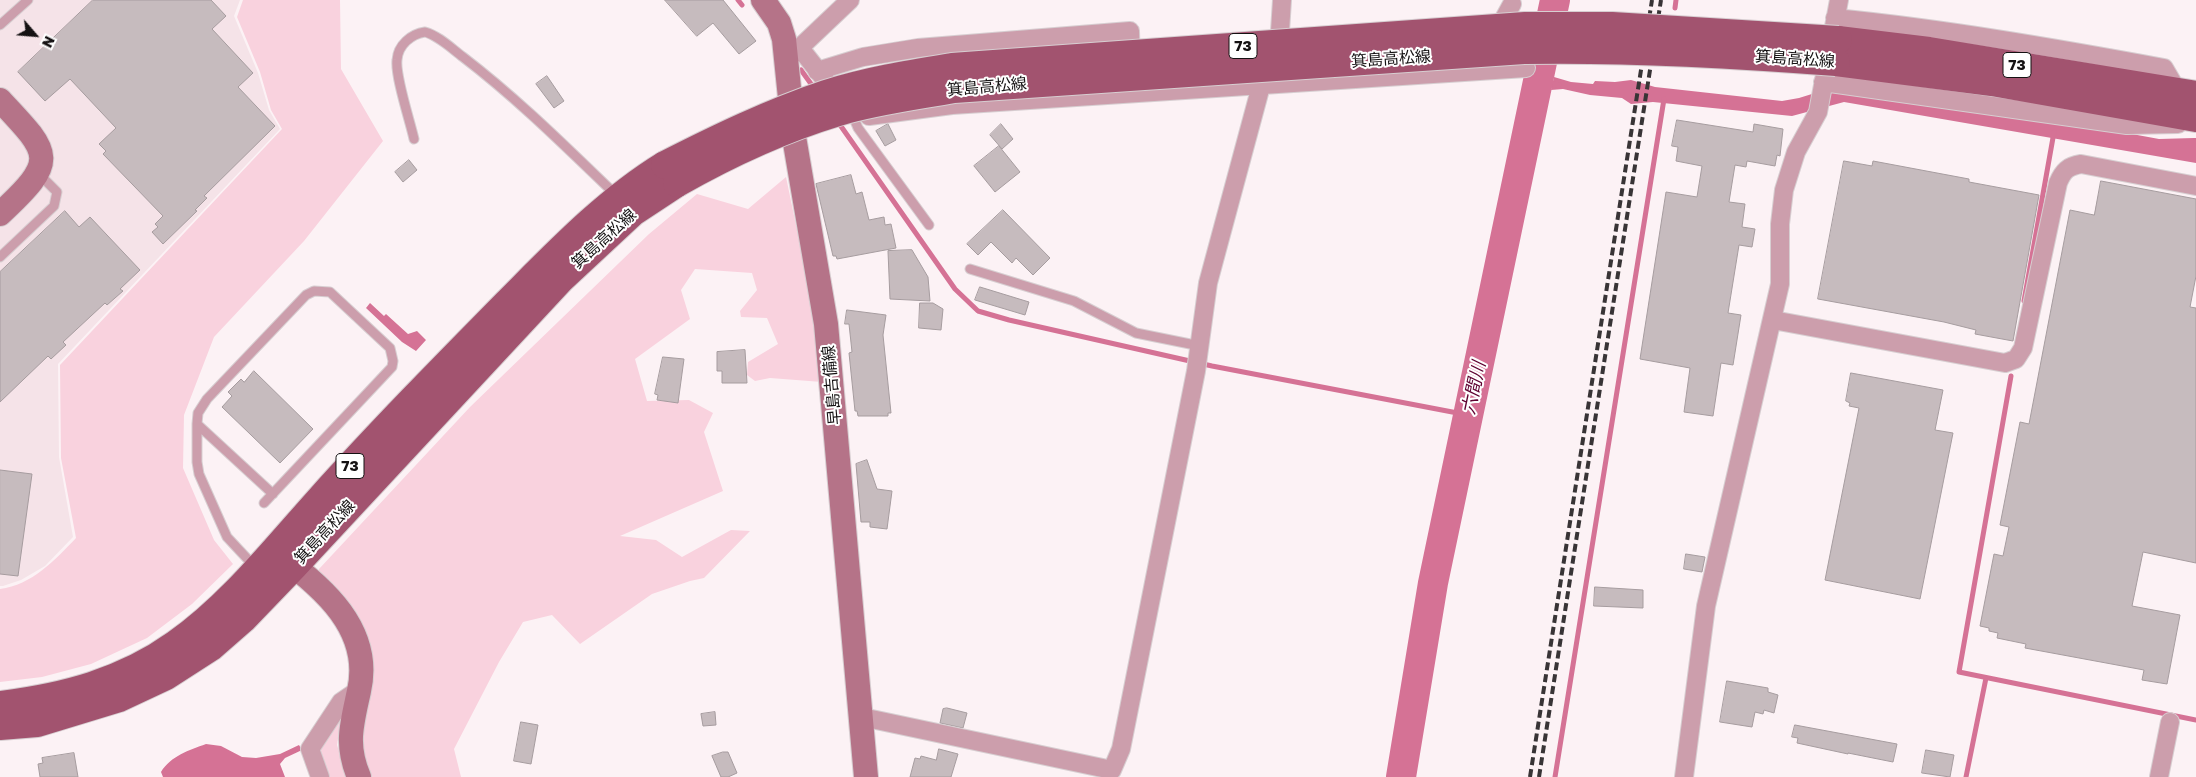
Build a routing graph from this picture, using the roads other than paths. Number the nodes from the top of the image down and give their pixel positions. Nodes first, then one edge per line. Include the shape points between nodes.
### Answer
1 (28, 0) edge
2 (763, 0) edge
3 (850, 0) edge
4 (1282, 0) edge
5 (1839, 0) edge
6 (1512, 4) dead end
7 (0, 25) edge
8 (793, 54) junction
9 (1831, 58) junction
10 (1526, 68) dead end
11 (817, 71) junction
12 (1477, 71) junction
13 (1262, 86) junction
14 (2187, 93) edge
15 (1132, 94) junction
16 (0, 100) edge
17 (852, 114) junction
18 (2196, 118) edge
19 (2196, 124) edge
20 (414, 139) dead end
21 (38, 172) junction
22 (671, 174) junction
23 (2196, 186) edge
24 (619, 197) junction
25 (0, 214) edge
26 (929, 225) dead end
27 (0, 257) edge
28 (970, 269) dead end
29 (1773, 320) junction
30 (1198, 358) junction
31 (197, 424) junction
32 (273, 494) junction
33 (264, 503) dead end
34 (275, 562) junction
35 (360, 689) junction
36 (0, 705) edge
37 (862, 717) junction
38 (2170, 722) dead end
39 (0, 726) edge
40 (1111, 774) edge
41 (320, 777) edge
42 (359, 777) edge
43 (866, 777) edge
44 (1684, 777) edge
45 (2159, 777) edge

1 - 7 lane
2 - 8 main road, 早島吉備線 via 779,23
3 - 8 street
4 - 13 street via 1279,47
5 - 9 street
6 - 12 street
8 - 11 street
8 - 37 main road, 早島吉備線 via 794,137 826,324
9 - 14 main road, 箕島高松線 / 73 via 1929,51
9 - 18 main road, 箕島高松線 / 73
9 - 19 street via 2127,126
9 - 22 main road, 箕島高松線 / 73, bridge via 1612,26 1525,26 952,67 885,79 827,94 770,114 722,136
9 - 29 street via 1818,112 1796,152 1784,190 1780,224 1780,284
10 - 12 street
11 - 15 street via 863,56 918,48 1130,31
11 - 17 street
12 - 13 street
13 - 15 street
13 - 30 street via 1208,283
15 - 17 street via 952,105 872,116
16 - 21 main road via 37,142 42,160
17 - 26 lane via 858,128
20 - 24 lane via 396,61 403,45 413,35 425,32 496,83
21 - 25 main road via 28,188
21 - 27 lane via 57,192 54,206
22 - 24 main road, 箕島高松線 / 73
22 - 34 main road, 箕島高松線 / 73
23 - 29 street via 2081,164 2063,172 2023,348 2016,359 2005,363
24 - 34 main road, 箕島高松線 / 73 via 548,262 350,466
28 - 30 lane via 1074,301 1136,333
29 - 44 street via 1706,606
30 - 40 street via 1120,749
31 - 32 lane
31 - 32 lane via 198,413 207,398 306,295 324,291 338,297 390,348 392,367
31 - 34 lane via 199,474 227,537
32 - 33 lane
34 - 35 main road via 332,600 348,621 357,640 361,663
34 - 36 main road, 箕島高松線 / 73 via 176,644 132,670 86,689 46,700
34 - 39 main road, 箕島高松線 / 73 via 243,618 211,647 166,676 119,698 75,713 36,723
35 - 41 street via 341,702 310,749
35 - 42 main road via 351,723 350,747
37 - 40 street
37 - 43 main road, 早島吉備線
38 - 45 street

